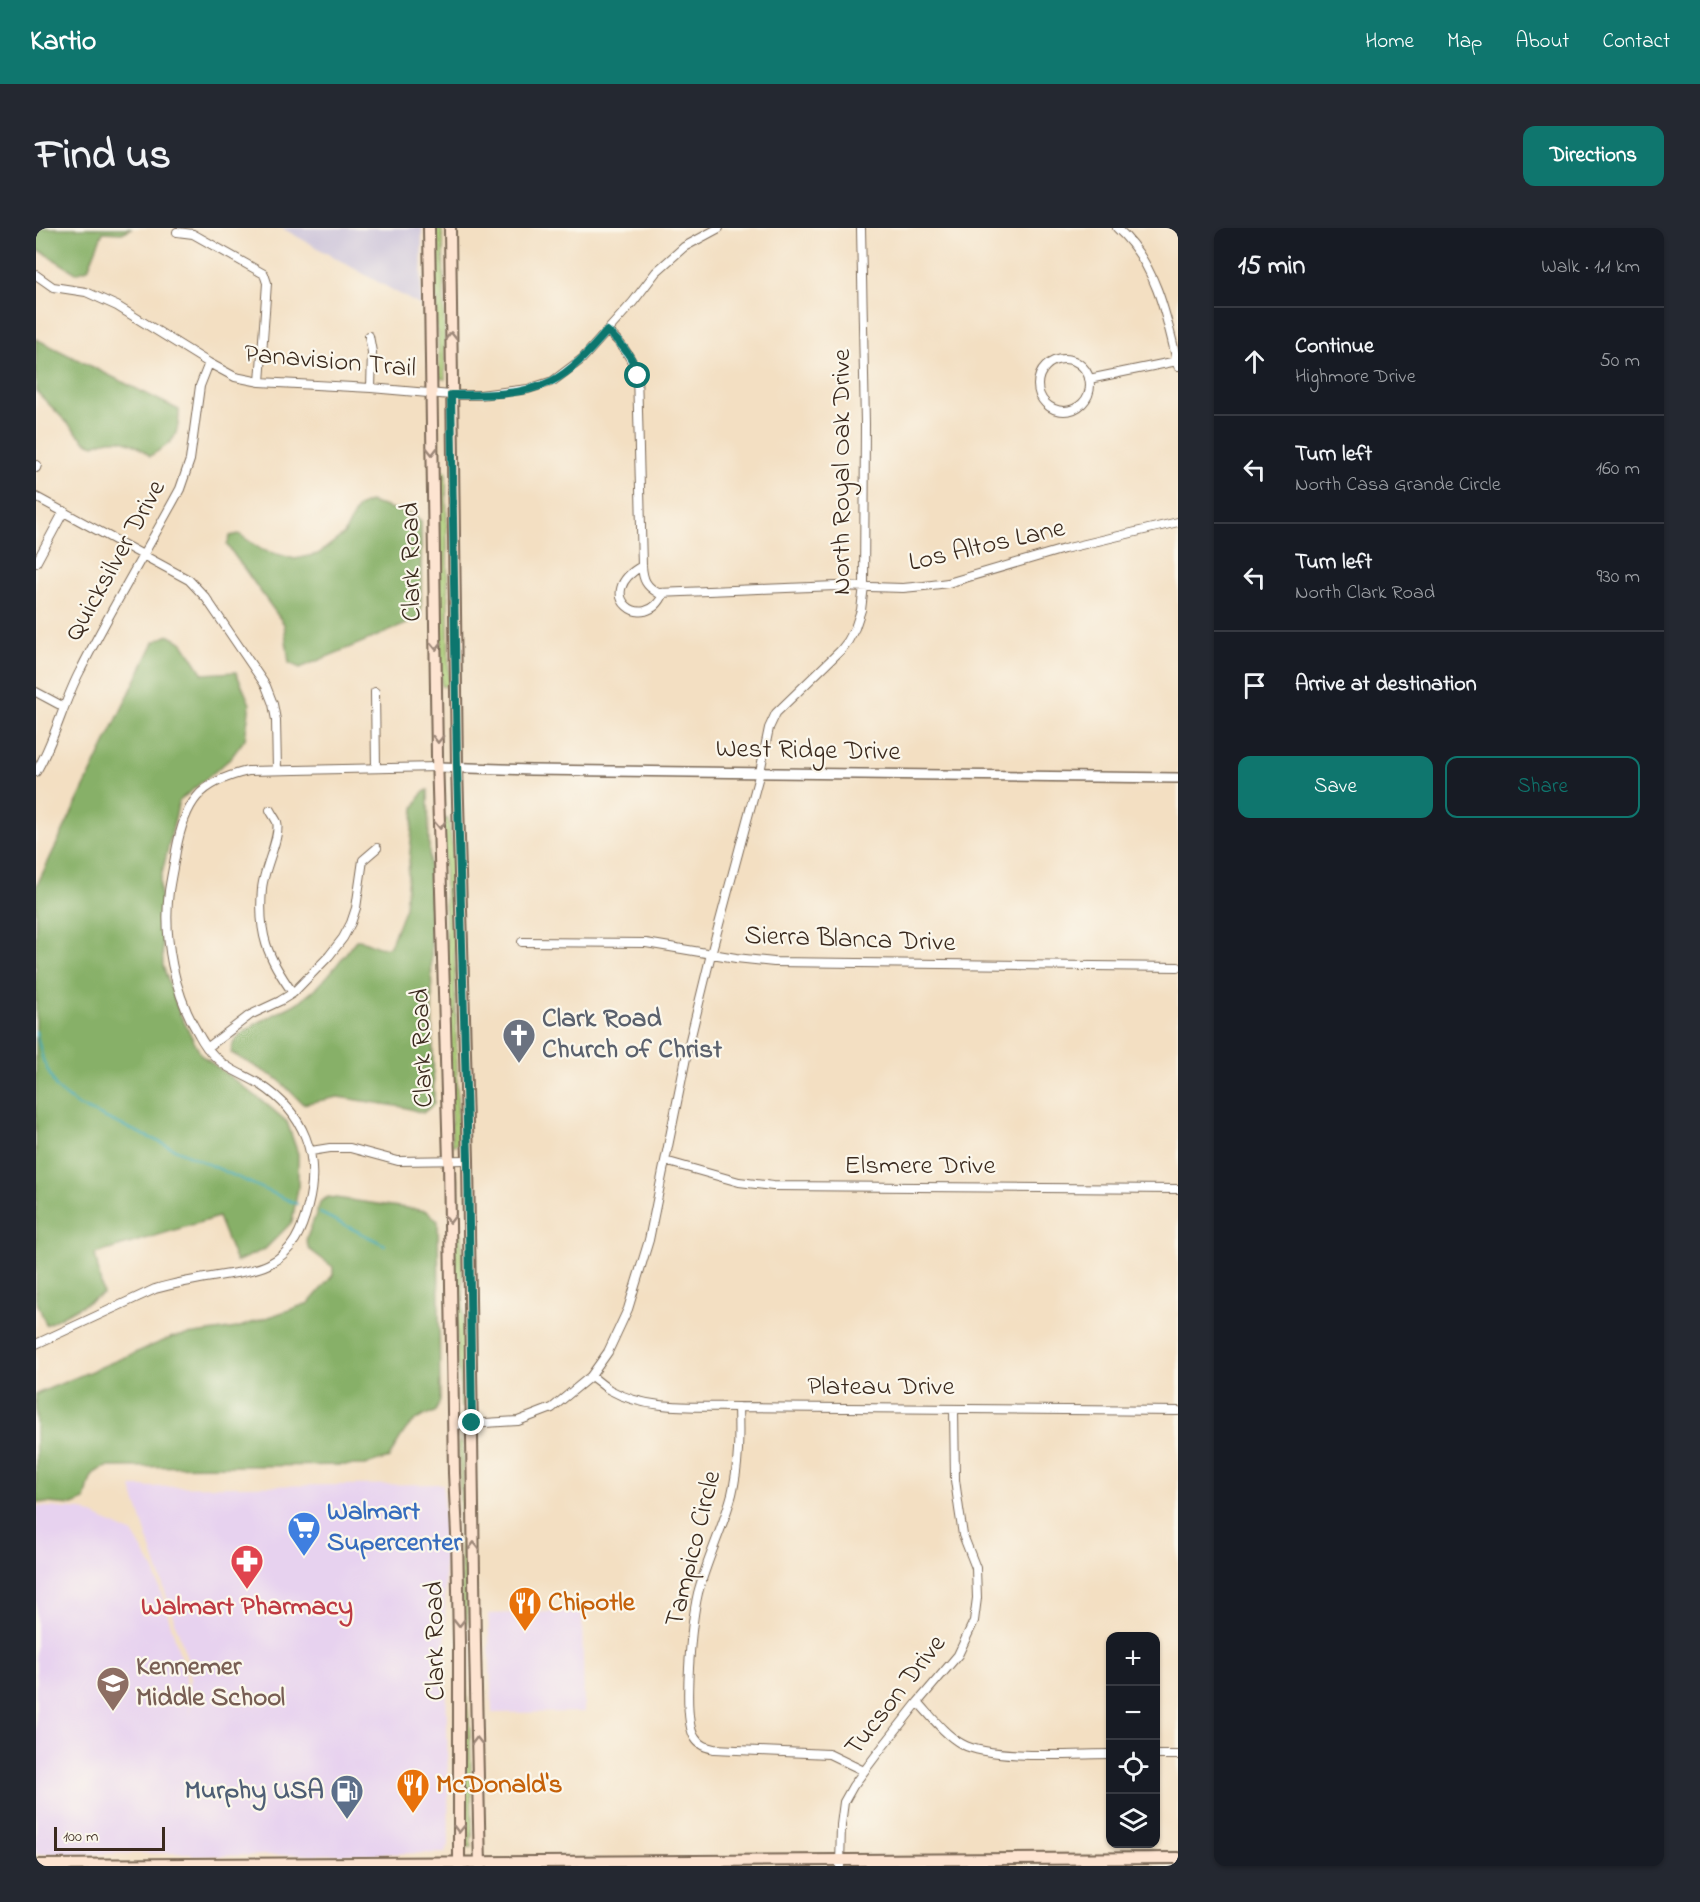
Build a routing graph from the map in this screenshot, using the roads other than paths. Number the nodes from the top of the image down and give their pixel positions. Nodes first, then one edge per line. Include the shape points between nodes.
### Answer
1 (429, 228) edge
2 (450, 228) edge
3 (719, 228) edge
4 (861, 228) edge
5 (1117, 228) edge
6 (177, 232) dead end
7 (36, 275) edge
8 (607, 331) junction
9 (369, 336) dead end
10 (209, 363) junction
11 (1177, 363) edge
12 (1089, 379) junction
13 (260, 382) junction
14 (371, 388) junction
15 (431, 393) junction
16 (451, 395) junction
17 (36, 497) edge
18 (64, 511) junction
19 (1178, 522) edge
20 (144, 555) junction
21 (36, 563) edge
22 (642, 566) junction
23 (864, 586) junction
24 (664, 593) junction
25 (36, 692) edge
26 (375, 692) dead end
27 (64, 707) junction
28 (457, 766) junction
29 (438, 767) junction
30 (376, 768) junction
31 (277, 770) junction
32 (36, 772) edge
33 (760, 772) junction
34 (1178, 778) edge
35 (270, 810) dead end
36 (376, 849) dead end
37 (522, 942) dead end
38 (711, 954) junction
39 (1178, 967) edge
40 (293, 993) junction
41 (207, 1047) junction
42 (311, 1151) junction
43 (468, 1160) junction
44 (449, 1161) junction
45 (665, 1161) junction
46 (1178, 1189) edge
47 (36, 1344) edge
48 (591, 1376) junction
49 (738, 1407) junction
50 (954, 1409) junction
51 (1178, 1411) edge
52 (472, 1423) junction
53 (453, 1425) junction
54 (459, 1645) junction
55 (475, 1645) junction
56 (918, 1702) junction
57 (1106, 1754) edge
58 (1160, 1755) edge
59 (1178, 1755) edge
60 (864, 1771) junction
61 (1178, 1858) edge
62 (840, 1863) edge
63 (459, 1864) edge
64 (480, 1864) edge
65 (601, 1864) edge
66 (704, 1864) edge
67 (717, 1864) edge
68 (36, 1865) edge
69 (183, 1865) edge
70 (297, 1865) edge

1 - 15 main road, Clark Road
16 -> 2 main road
3 - 8 street, Panavision Trail via 684,247 656,272
4 - 23 street, North Royal Oak Drive
5 - 11 street via 1134,246 1155,282
6 - 13 street via 193,234 264,274 267,283
7 - 10 street, Panavision Trail via 54,287 86,292 117,306
8 - 16 street, Panavision Trail via 582,359 553,381 506,393
8 - 22 street via 620,342 637,372
9 - 14 street
10 - 13 street, Panavision Trail via 235,377
10 - 20 street, Quicksilver Drive via 200,386 186,476
11 - 12 street
12 - 12 street via 1087,396 1074,408 1049,406 1039,391 1044,368 1057,360 1073,361 1086,371
13 - 14 street, Panavision Trail
14 - 15 street, Panavision Trail
15 - 16 street, Panavision Trail
15 -> 29 main road, Clark Road
16 - 28 main road
17 - 18 street
18 - 20 street
18 - 21 street
19 - 23 street, Los Altos Lane via 1064,549 948,583 903,588
20 - 27 street, Quicksilver Drive
20 - 31 street via 189,580 206,598 266,686 276,720
22 - 24 street via 648,588
22 - 24 street via 622,583 621,600 627,608 636,612 649,610
23 - 24 street, Los Altos Lane
23 - 33 street, North Royal Oak Drive via 861,610 848,641 776,713
25 - 27 street
26 - 30 street
27 - 32 street, Quicksilver Drive
28 - 29 street, West Ridge Drive
28 - 33 street, West Ridge Drive
28 - 43 main road
29 - 30 street
29 -> 44 main road, Clark Road
30 - 31 street
31 - 41 street via 229,775 213,783 192,803 180,829 169,891 170,949 181,994
33 - 34 street, West Ridge Drive
33 - 38 street, North Royal Oak Drive
35 - 40 street via 277,822 277,836 262,888 261,921 275,969
36 - 40 street via 363,860 356,908 343,938
37 - 38 street, Sierra Blanca Drive via 646,943
38 - 39 street, Sierra Blanca Drive via 774,962
38 - 45 street, North Royal Oak Drive
40 - 41 street via 250,1015
41 - 42 street via 219,1061 278,1096 293,1112
42 - 44 street via 350,1148 398,1161
42 - 47 street via 312,1184 303,1227 278,1259 253,1270 155,1289
43 - 44 street
43 - 52 main road
44 -> 53 main road, Clark Road
45 - 46 street, Elsmere Drive via 739,1182 773,1186
45 - 48 street, North Royal Oak Drive via 649,1240 628,1309 608,1352
48 - 49 street, Plateau Drive via 634,1400
48 - 52 street, North Royal Oak Drive via 552,1408 535,1416 496,1424
49 - 50 street, Plateau Drive
49 - 60 street, Tampico Circle via 739,1437 732,1491 703,1577 693,1628 689,1694 694,1738 708,1748 829,1754
50 - 51 street, Plateau Drive
50 - 56 street, Tucson Drive via 955,1480 963,1535 976,1568 977,1598 974,1621 958,1655
52 - 53 street, North Royal Oak Drive
55 -> 52 main road
53 -> 54 main road, Clark Road
54 - 55 main road
54 -> 63 main road, Clark Road
64 -> 55 main road
56 - 57 street via 961,1744 974,1748 1020,1754
56 - 60 street, Tucson Drive
58 - 59 street
60 - 62 street, Tucson Drive via 844,1802
61 - 62 main road
62 - 67 main road
63 - 64 main road
63 - 70 main road
64 - 65 main road
65 - 66 main road
66 - 67 main road
68 - 69 main road
69 - 70 main road

